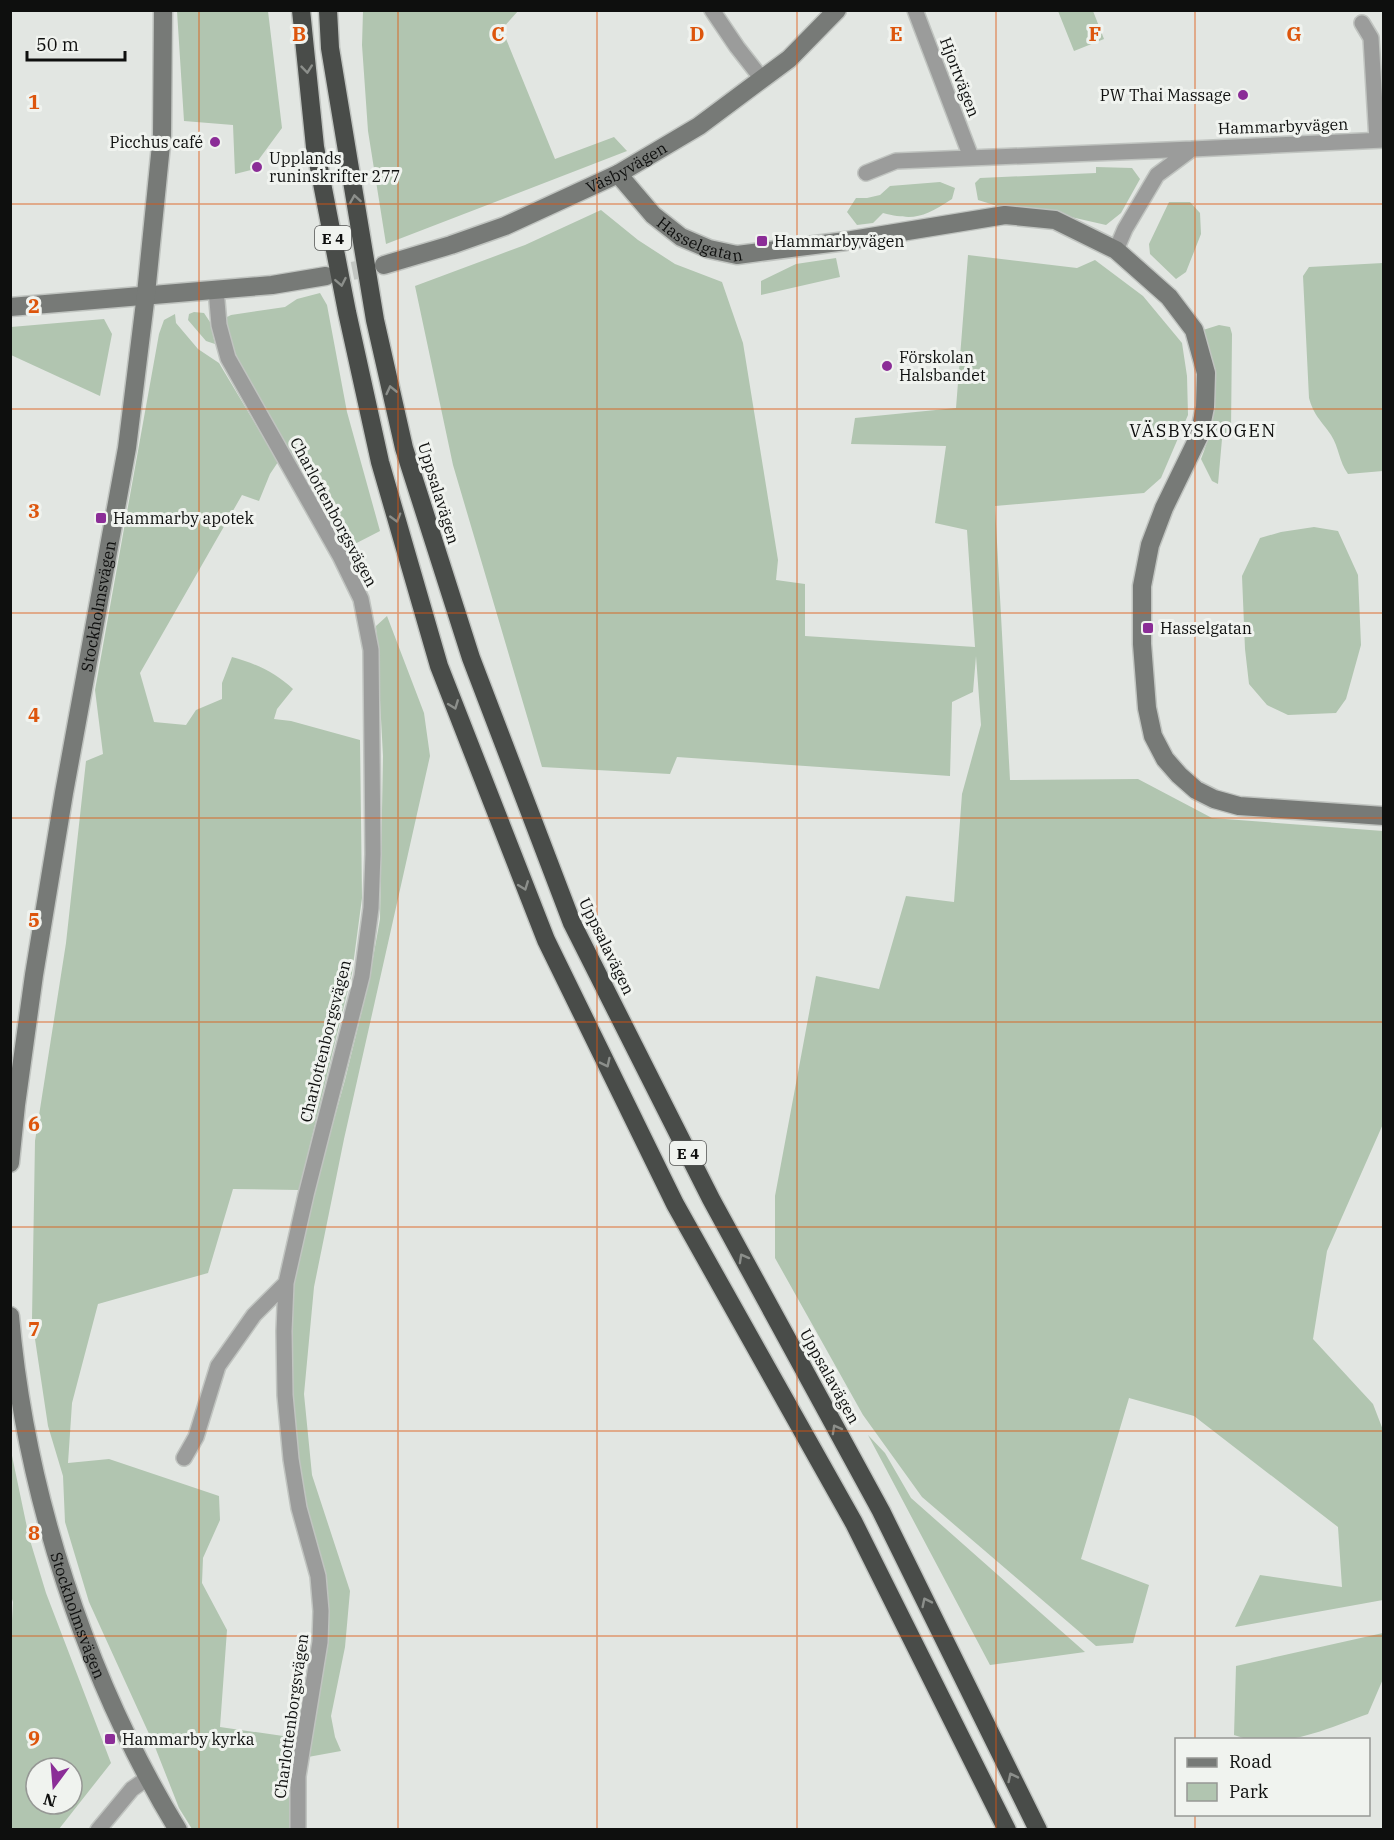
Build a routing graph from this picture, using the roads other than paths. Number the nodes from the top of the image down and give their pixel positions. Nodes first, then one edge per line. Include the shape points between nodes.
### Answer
1 (163, 10) edge
2 (301, 10) edge
3 (328, 10) edge
4 (712, 10) edge
5 (837, 10) edge
6 (915, 10) edge
7 (1362, 23) dead end
8 (762, 79) junction
9 (1380, 140) edge
10 (1192, 149) junction
11 (971, 157) junction
12 (866, 172) dead end
13 (618, 174) junction
14 (1116, 250) junction
15 (384, 265) tunnel mouth
16 (326, 276) tunnel mouth
17 (216, 289) junction
18 (146, 294) junction
19 (10, 308) edge
20 (1383, 816) edge
21 (10, 1163) edge
22 (286, 1283) junction
23 (10, 1316) edge
24 (184, 1458) dead end
25 (149, 1778) junction
26 (98, 1830) edge
27 (178, 1830) edge
28 (298, 1830) edge
29 (1007, 1830) edge
30 (1038, 1830) edge

1 - 18 street, Stockholmsvägen via 162,135
2 -> 29 highway, E 4 via 315,147 347,312 380,462 443,677 546,940 670,1194 854,1523
30 -> 3 highway, Uppsalavägen / E 4 via 881,1511 711,1199 572,923 471,658 404,448 375,320 330,48
4 - 8 street
5 - 8 street, Väsbyvägen via 789,59
6 - 11 street, Hjortvägen
7 - 9 street, Hammarbyvägen via 1371,38
8 - 13 street, Väsbyvägen via 699,126
9 - 10 street, Hammarbyvägen
10 - 11 street, Hammarbyvägen
10 - 14 street via 1157,176
11 - 12 street, Hammarbyvägen via 896,160
13 - 14 street, Hasselgatan via 653,215 681,237 737,255 1005,215 1055,220
13 - 15 street, Väsbyvägen via 505,226
14 - 20 street, Hasselgatan via 1169,297 1194,330 1206,373 1199,436 1164,508 1150,545 1142,586 1142,644 1153,736 1179,775 1214,799 1239,806
16 - 17 street
17 - 18 street
17 - 22 street, Charlottenborgsvägen via 219,325 228,358 357,590 371,650 373,854 362,976
18 - 19 street
18 - 21 street, Stockholmsvägen via 127,448 34,975
22 - 24 street via 254,1315 218,1366 196,1437
22 - 28 street, Charlottenborgsvägen via 285,1395 291,1459 299,1508 318,1575 321,1611 320,1642 298,1776
23 - 25 street, Stockholmsvägen via 22,1402 56,1554 104,1686
25 - 26 street via 132,1789
25 - 27 street, Stockholmsvägen

